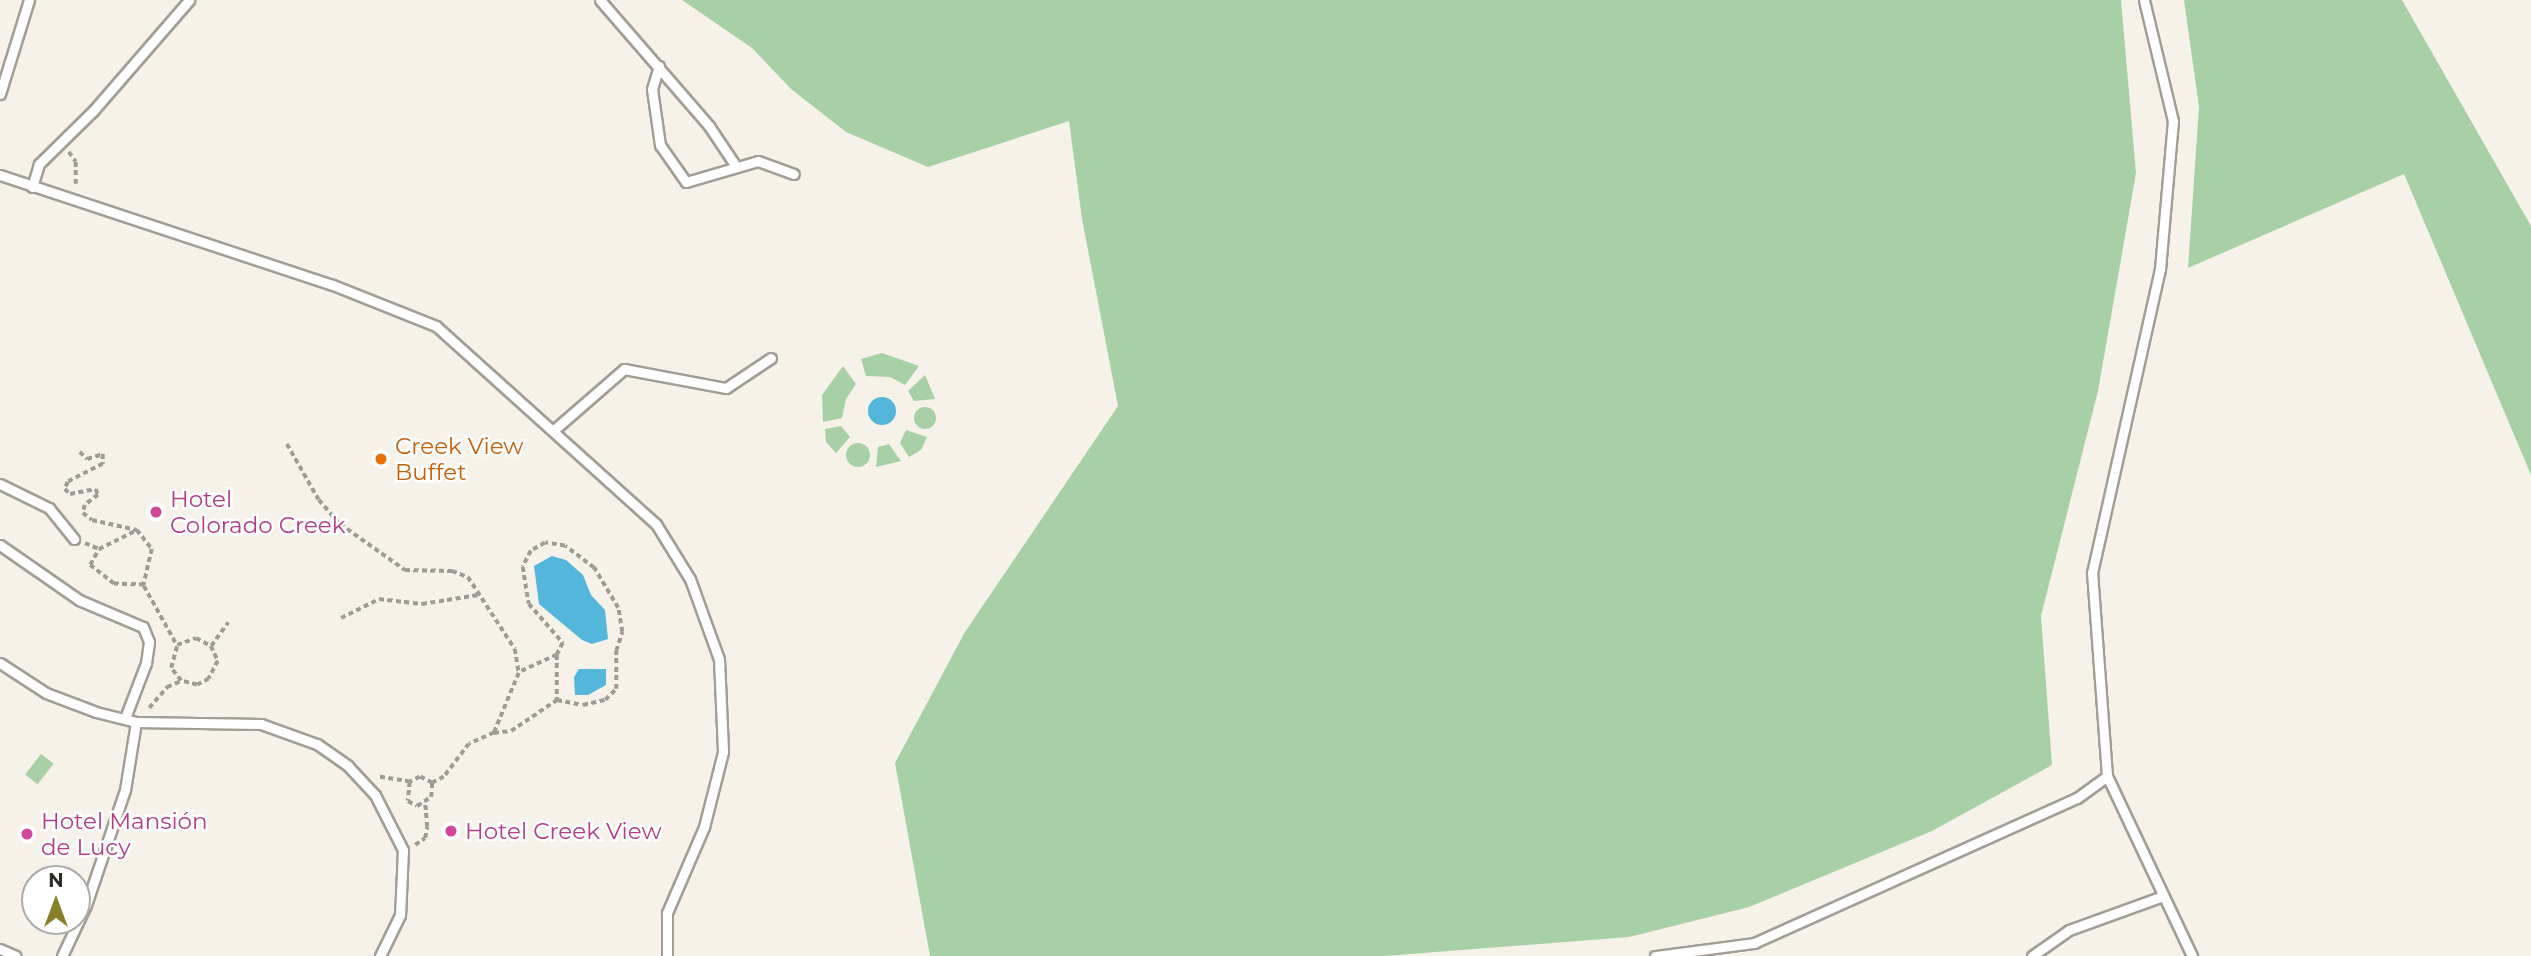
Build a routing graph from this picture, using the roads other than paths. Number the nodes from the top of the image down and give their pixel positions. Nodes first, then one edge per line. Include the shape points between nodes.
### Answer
1 (29, 0) edge
2 (189, 0) edge
3 (600, 0) edge
4 (2144, 0) edge
5 (659, 66) junction
6 (0, 94) edge
7 (736, 165) junction
8 (794, 174) dead end
9 (0, 175) edge
10 (32, 187) junction
11 (771, 358) dead end
12 (555, 429) junction
13 (0, 484) edge
14 (74, 539) dead end
15 (0, 545) edge
16 (0, 663) edge
17 (125, 718) junction
18 (136, 722) junction
19 (2107, 776) junction
20 (2163, 897) junction
21 (0, 949) edge
22 (16, 956) edge
23 (62, 956) edge
24 (380, 956) edge
25 (667, 956) edge
26 (1655, 956) edge
27 (2032, 956) edge
28 (2192, 956) edge

1 - 6 lane
2 - 10 lane via 39,164
3 - 5 lane
4 - 19 lane via 2173,121 2160,269 2092,573
5 - 7 lane
5 - 7 lane via 652,89 660,145 686,182
7 - 8 lane via 758,161
9 - 10 lane
10 - 12 lane via 333,285 436,326
11 - 12 lane via 726,388 624,369
12 - 25 lane via 656,524 690,579 719,659 723,752 704,827 667,913
13 - 14 lane via 49,508
15 - 17 lane via 79,600 143,627 149,642 146,663
16 - 17 lane via 46,693
17 - 18 lane
18 - 23 lane via 125,790 86,905
18 - 24 lane via 237,721 279,728 317,744 366,783 403,850 400,915
19 - 20 lane
19 - 26 lane via 2077,798 1754,943
20 - 27 lane via 2069,930
20 - 28 lane
21 - 22 lane

